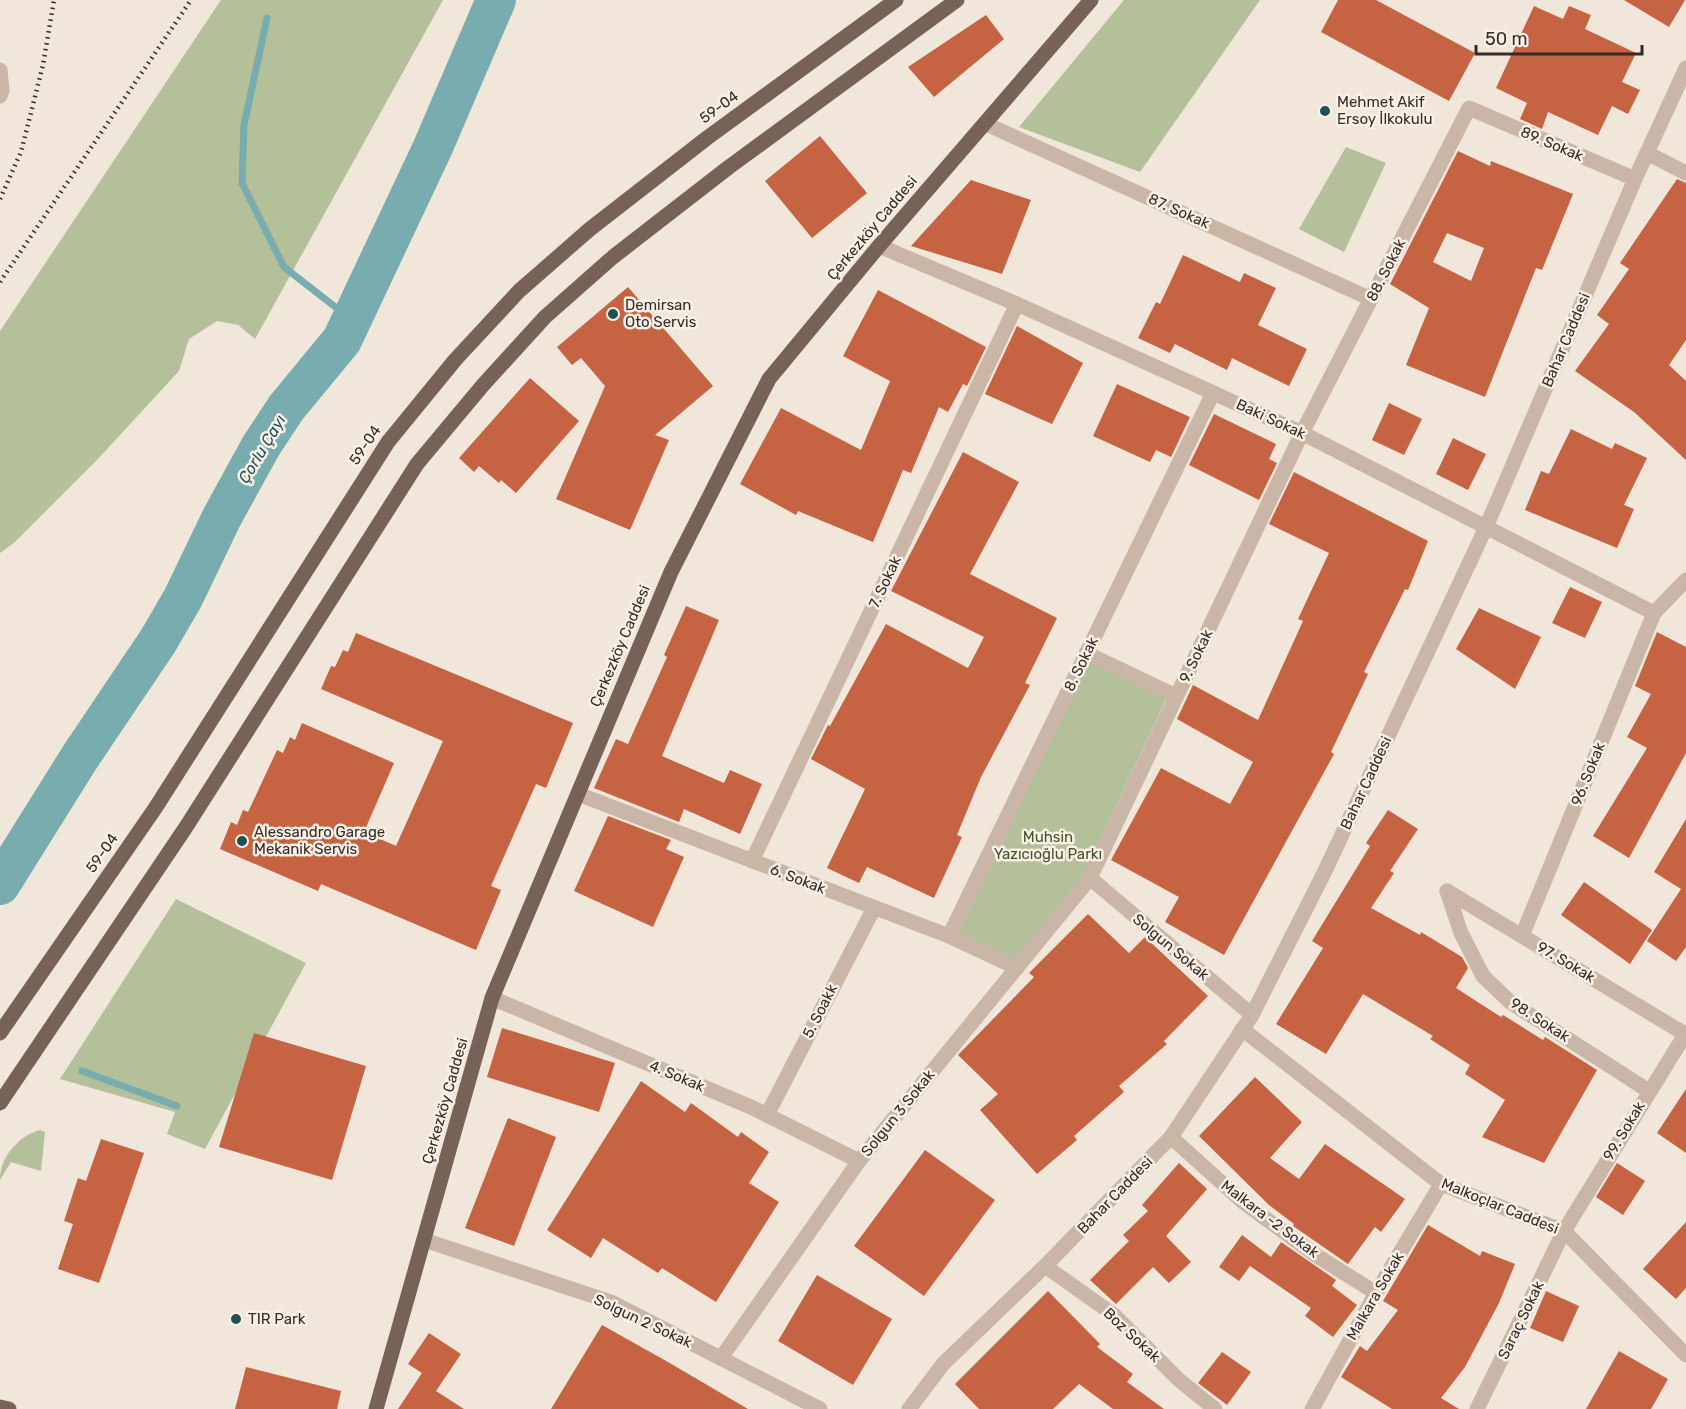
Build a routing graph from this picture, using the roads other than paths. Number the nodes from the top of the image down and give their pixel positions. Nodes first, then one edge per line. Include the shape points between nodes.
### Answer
1 (896, 0) edge
2 (957, 0) edge
3 (1091, 0) edge
4 (1686, 68) edge
5 (0, 70) edge
6 (0, 96) edge
7 (1469, 108) joint
8 (986, 124) junction
9 (1647, 153) junction
10 (1686, 173) edge
11 (1635, 179) junction
12 (879, 246) junction
13 (1371, 299) junction
14 (1017, 304) junction
15 (1213, 393) junction
16 (1302, 433) junction
17 (1488, 525) junction
18 (1686, 580) edge
19 (1654, 613) junction
20 (1086, 653) junction
21 (1176, 696) junction
22 (578, 794) junction
23 (752, 861) junction
24 (1090, 878) junction
25 (1447, 891) joint
26 (874, 908) junction
27 (949, 936) junction
28 (1522, 936) junction
29 (1017, 968) junction
30 (492, 998) junction
31 (1252, 1015) junction
32 (1242, 1029) junction
33 (0, 1033) edge
34 (1686, 1033) edge
35 (1649, 1091) junction
36 (0, 1103) edge
37 (767, 1115) junction
38 (1171, 1137) junction
39 (859, 1161) junction
40 (1442, 1184) junction
41 (1564, 1231) junction
42 (424, 1240) junction
43 (1045, 1266) junction
44 (1376, 1293) junction
45 (1686, 1355) edge
46 (721, 1358) junction
47 (0, 1407) edge
48 (9, 1409) edge
49 (376, 1409) edge
50 (820, 1409) edge
51 (909, 1409) edge
52 (1215, 1409) edge
53 (1312, 1409) edge
54 (1477, 1409) edge

1 - 33 main road, 59-04 / 59-04 via 706,138 590,229 519,291 455,360 388,442 156,807
2 - 36 main road via 613,257 545,317 483,384 417,464 186,827
3 - 8 main road, Çerkezköy Caddesi
4 - 9 street, Bahar Caddesi
5 - 6 street
7 - 11 street, 89. Sokak
7 - 13 street, 88. Sokak
8 - 12 main road, Çerkezköy Caddesi
8 - 13 street, 87. Sokak
9 - 10 street
9 - 11 street, Bahar Caddesi
11 - 17 street, Bahar Caddesi
12 - 14 street, Baki Sokak
12 - 22 main road, Çerkezköy Caddesi via 769,379 671,572
13 - 16 street, 88. Sokak
14 - 15 street, Baki Sokak
14 - 23 street, 7. Sokak
15 - 16 street, Baki Sokak
15 - 20 street, 8. Sokak
16 - 17 street, Baki Sokak
16 - 21 street, 9. Sokak
17 - 19 street, Baki Sokak
17 - 31 street, Bahar Caddesi via 1324,873
18 - 19 street
19 - 28 street, 96. Sokak
20 - 21 street
20 - 27 street, 8. Sokak
21 - 24 street, 9. Sokak
22 - 23 street, 6. Sokak
22 - 30 main road, Çerkezköy Caddesi
23 - 26 street, 6. Sokak
24 - 29 street, Solgun 3 Sokak
24 - 31 street, Solgun Sokak
25 - 28 street, 97. Sokak
25 - 35 street, 98. Sokak via 1461,933 1483,976 1510,1002
26 - 27 street, 6. Sokak
26 - 37 street, 5. Soakk
27 - 29 street, 6. Sokak
28 - 34 street, 97. Sokak
29 - 39 street, Solgun 3 Sokak
30 - 37 street, 4. Sokak
30 - 42 main road, Çerkezköy Caddesi
31 - 32 street, Bahar Caddesi
32 - 38 street, Bahar Caddesi
32 - 40 street, Malkoçlar Caddesi
34 - 35 street, 99. Sokak
35 - 41 street, 99. Sokak
37 - 39 street, 4. Sokak
38 - 43 street, Bahar Caddesi
38 - 44 street, Malkara -2 Sokak via 1243,1202
39 - 46 street, Solgun 3 Sokak
40 - 41 street, Malkoçlar Caddesi
40 - 44 street, Malkara Sokak
41 - 45 street, Malkoçlar Caddesi
41 - 54 street, Saraç Sokak
42 - 46 street, Solgun 2 Sokak via 610,1302
42 - 49 main road, Çerkezköy Caddesi
43 - 51 street, Bahar Caddesi via 943,1364
43 - 52 street, Boz Sokak via 1114,1315 1179,1380
44 - 53 street, Malkara Sokak
46 - 50 street, Solgun 2 Sokak
47 - 48 main road

